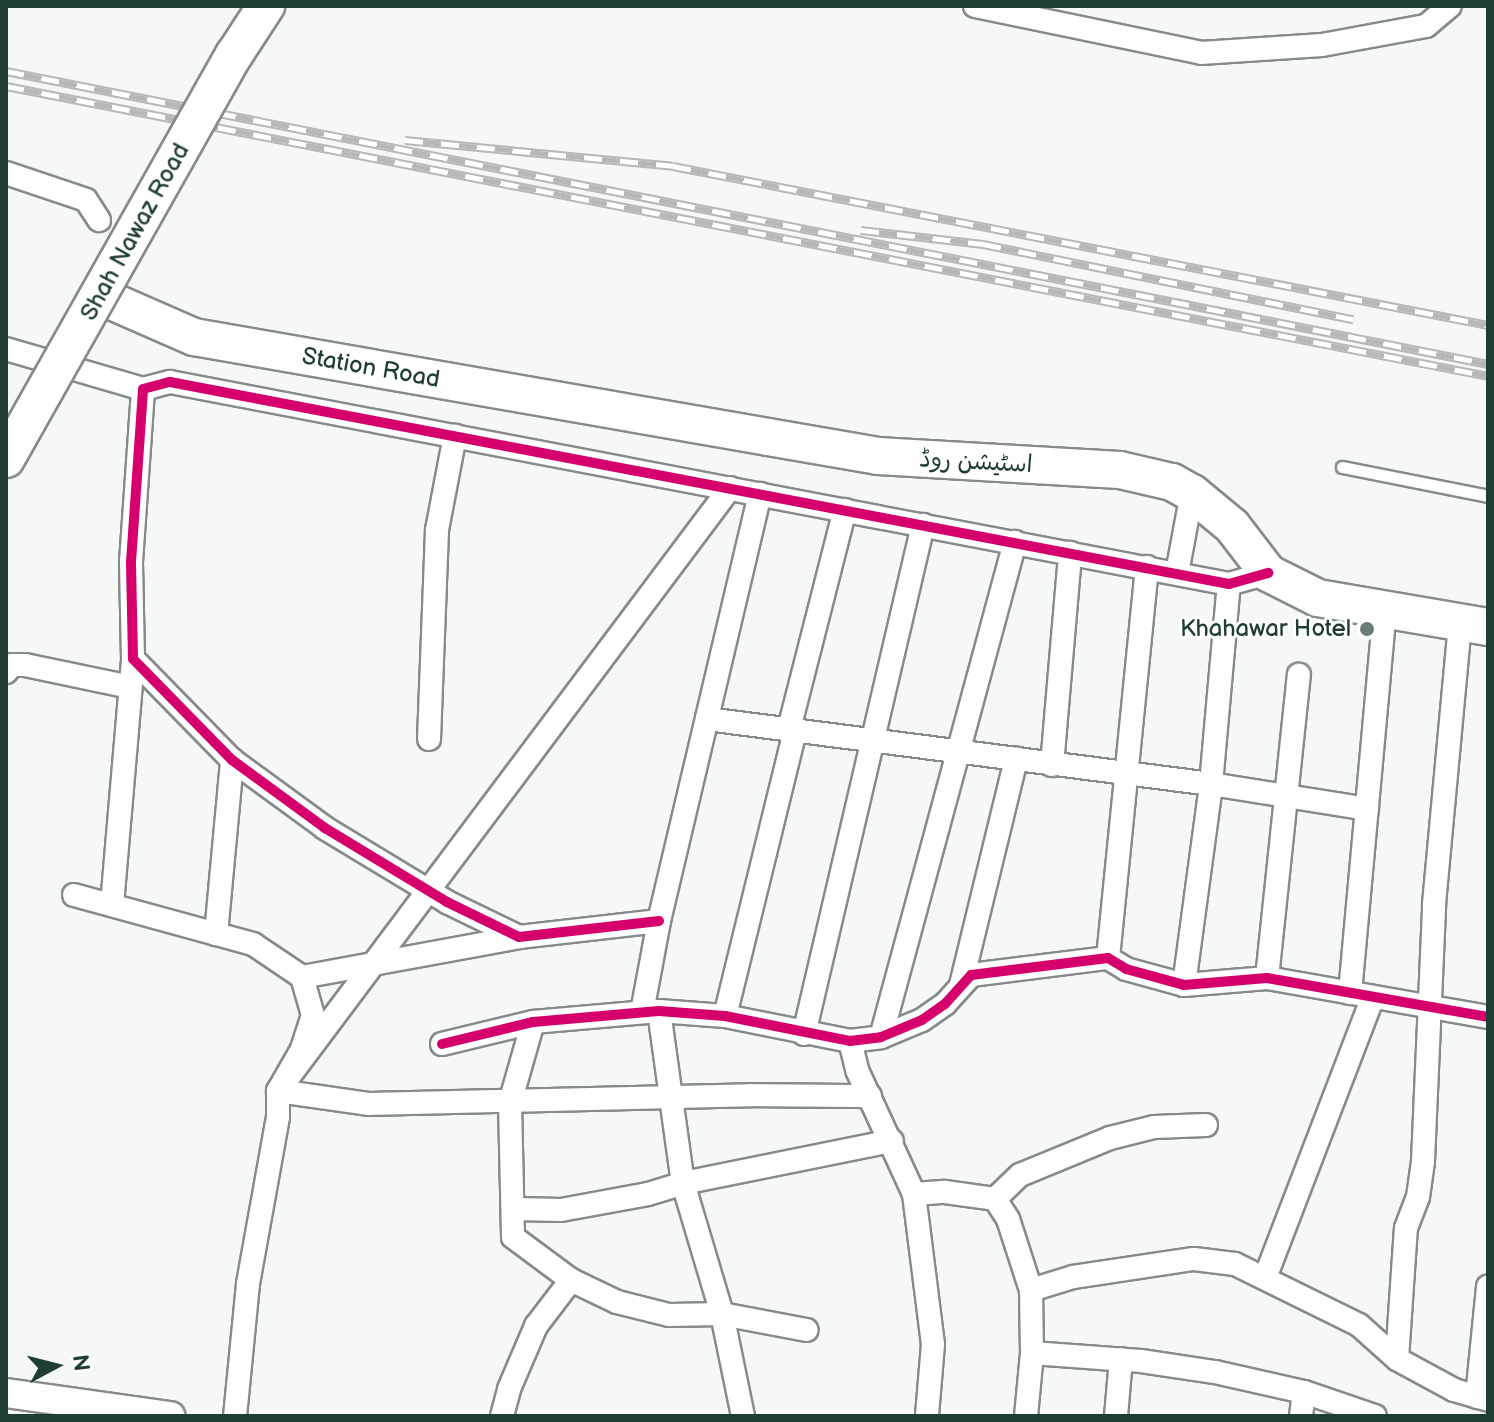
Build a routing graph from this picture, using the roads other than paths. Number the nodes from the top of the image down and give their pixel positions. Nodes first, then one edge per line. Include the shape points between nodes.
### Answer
1 (266, 6) edge
2 (975, 6) edge
3 (1450, 6) edge
4 (6, 173) edge
5 (99, 220) dead end
6 (100, 296) junction
7 (6, 349) edge
8 (143, 389) junction
9 (649, 417) joint
10 (455, 436) junction
11 (6, 459) edge
12 (1342, 467) dead end
13 (730, 488) junction
14 (1192, 493) junction
15 (760, 494) junction
16 (1488, 496) edge
17 (845, 510) junction
18 (923, 525) junction
19 (1015, 542) junction
20 (1070, 553) junction
21 (1147, 567) junction
22 (1177, 573) junction
23 (1268, 573) junction
24 (1229, 584) junction
25 (1385, 609) junction
26 (1479, 620) edge
27 (133, 659) junction
28 (6, 672) edge
29 (1299, 675) dead end
30 (130, 687) junction
31 (707, 719) junction
32 (792, 730) junction
33 (429, 739) dead end
34 (871, 740) junction
35 (959, 751) junction
36 (1016, 759) junction
37 (232, 760) junction
38 (1052, 765) junction
39 (1128, 776) junction
40 (1211, 784) junction
41 (1286, 796) junction
42 (1367, 809) junction
43 (428, 890) junction
44 (74, 895) dead end
45 (112, 905) junction
46 (659, 921) junction
47 (216, 934) junction
48 (519, 937) junction
49 (1108, 958) junction
50 (373, 964) junction
51 (302, 977) junction
52 (1267, 978) junction
53 (961, 985) junction
54 (1184, 985) junction
55 (1350, 993) junction
56 (1373, 997) junction
57 (1432, 1006) junction
58 (650, 1011) junction
59 (725, 1016) junction
60 (1488, 1017) edge
61 (533, 1022) junction
62 (804, 1034) junction
63 (881, 1037) junction
64 (850, 1041) junction
65 (442, 1044) dead end
66 (278, 1091) junction
67 (870, 1096) junction
68 (672, 1100) junction
69 (510, 1103) junction
70 (1206, 1125) dead end
71 (892, 1141) junction
72 (683, 1183) junction
73 (914, 1194) junction
74 (995, 1199) junction
75 (515, 1209) junction
76 (1265, 1278) junction
77 (571, 1280) junction
78 (1488, 1287) edge
79 (1031, 1290) junction
80 (722, 1314) junction
81 (807, 1330) dead end
82 (1032, 1353) junction
83 (1121, 1359) junction
84 (1397, 1359) junction
85 (1304, 1392) junction
86 (6, 1393) edge
87 (1482, 1398) edge
88 (51, 1408) edge
89 (170, 1416) edge
90 (235, 1416) edge
91 (502, 1416) edge
92 (743, 1416) edge
93 (927, 1416) edge
94 (1026, 1416) edge
95 (1116, 1416) edge
96 (1301, 1416) edge
97 (1375, 1416) edge

1 - 6 main road, Shah Nawaz Road, bridge
2 - 3 street via 1201,53 1322,45 1426,26
4 - 5 street via 86,200
6 - 9 main road, Station Road via 194,337
6 - 11 main road, Shah Nawaz Road, bridge
7 - 8 street
8 - 10 street via 170,382
8 - 27 street via 131,562
9 - 14 main road, اسٹیشن روڈ via 878,456 1120,470 1172,482
10 - 13 street
10 - 33 street via 437,530
12 - 16 lane
13 - 15 street
13 - 43 street
14 - 22 street
14 - 23 main road, اسٹیشن روڈ via 1232,526
15 - 17 street
15 - 31 street
17 - 18 street
17 - 32 street
18 - 19 street
18 - 34 street
19 - 20 street
19 - 35 street
20 - 21 street
20 - 38 street
21 - 22 street
21 - 39 street
22 - 24 street
23 - 24 street
23 - 25 main road, اسٹیشن روڈ via 1318,598
23 - 26 main road
24 - 40 street
25 - 26 main road, اسٹیشن روڈ
25 - 42 street
26 - 57 street via 1434,904
27 - 30 street
27 - 37 street
28 - 30 street via 12,665 25,665
29 - 41 street
30 - 45 street
31 - 32 street
31 - 46 street
32 - 34 street
32 - 59 street
34 - 35 street
34 - 62 street
35 - 36 street
35 - 63 street
36 - 38 street
36 - 53 street
37 - 43 street via 325,828
37 - 47 street
38 - 39 street
39 - 40 street
39 - 49 street
40 - 41 street
40 - 54 street
41 - 42 street
41 - 52 street
42 - 55 street
43 - 48 street
43 - 50 street
44 - 45 street
45 - 47 street
46 - 48 street
46 - 58 street
47 - 51 street via 253,944
48 - 50 street
49 - 53 street via 988,971 971,975
49 - 54 street via 1126,969
50 - 51 street
50 - 66 street
51 - 66 street via 313,1015 301,1051
52 - 54 street
52 - 55 street
53 - 63 street via 922,1020
55 - 56 street
56 - 57 street
56 - 76 street
57 - 60 street
57 - 84 street via 1423,1161 1418,1197 1406,1228
58 - 59 street
58 - 61 street
58 - 68 street
59 - 62 street
61 - 65 street
61 - 69 street
62 - 64 street
63 - 64 street
64 - 67 street
66 - 69 street via 368,1104
66 - 90 street via 248,1284
67 - 68 street
67 - 71 street
68 - 69 street
68 - 72 street
69 - 75 street
70 - 74 street via 1154,1127 1110,1138 1020,1175
71 - 72 street
71 - 73 street
72 - 75 street via 561,1210
72 - 80 street
73 - 74 street
73 - 93 street via 933,1344
74 - 79 street via 1008,1219
75 - 77 street via 513,1237
76 - 79 street via 1235,1264 1194,1259 1073,1277
76 - 84 street via 1359,1325
77 - 80 street via 617,1302 669,1315
77 - 91 street via 536,1326
78 - 87 street
79 - 82 street
80 - 81 street
80 - 92 street
82 - 83 street
82 - 94 street
83 - 85 street
83 - 95 street
84 - 87 street via 1454,1390
85 - 96 street
85 - 97 street
86 - 88 street
88 - 89 street

